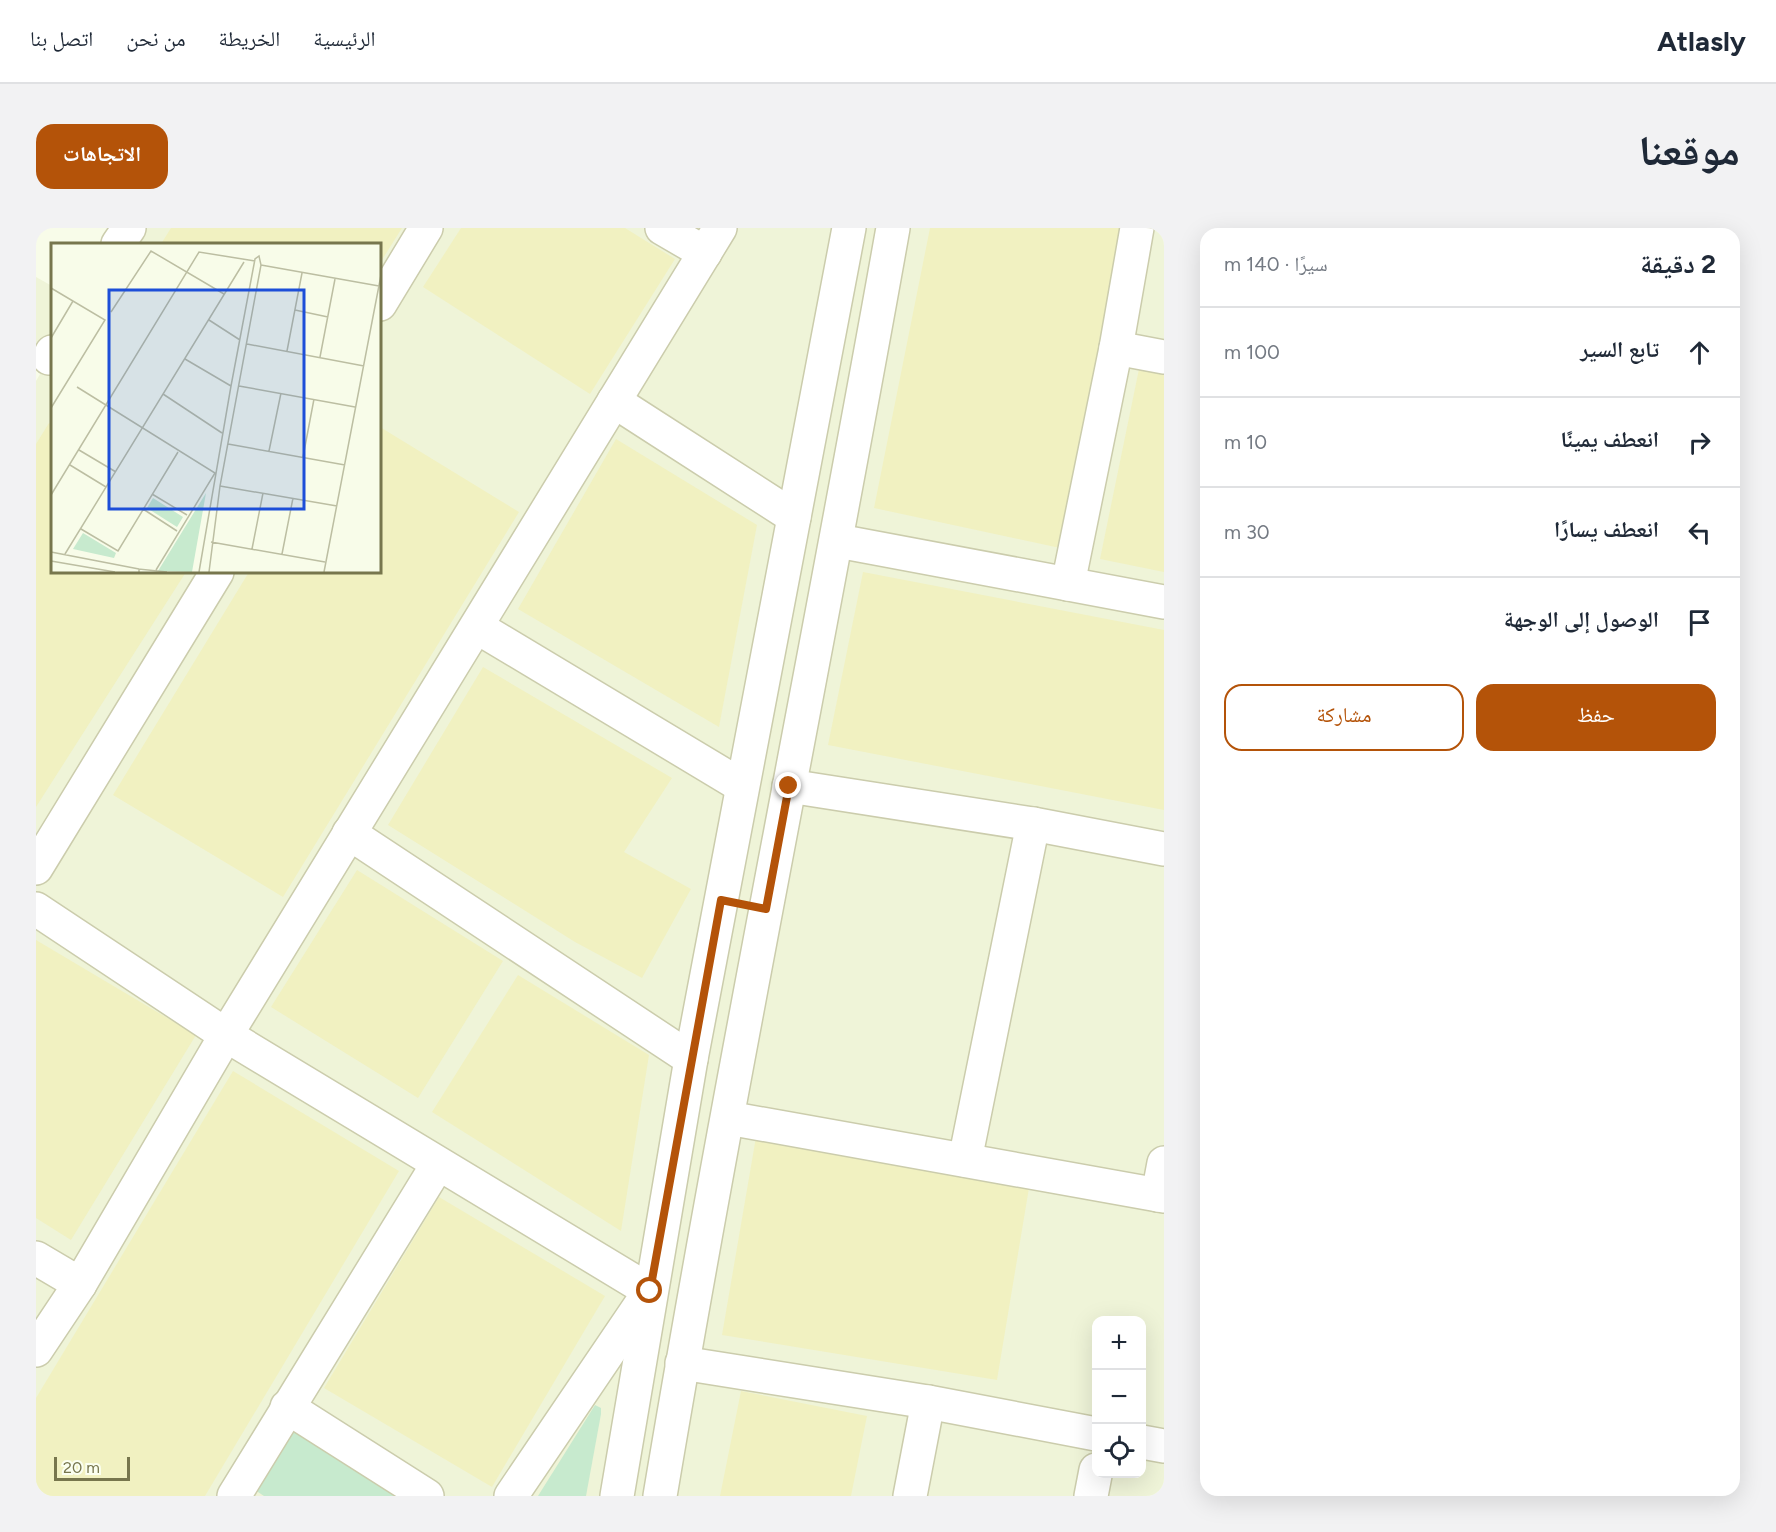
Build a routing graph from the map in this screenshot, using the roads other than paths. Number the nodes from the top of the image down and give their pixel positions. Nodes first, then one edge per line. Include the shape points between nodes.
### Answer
1 (129, 228) edge
2 (426, 228) edge
3 (662, 228) edge
4 (849, 228) edge
5 (893, 228) edge
6 (1137, 228) edge
7 (712, 241) edge
8 (119, 243) edge
9 (381, 302) edge
10 (1116, 348) junction
11 (1164, 357) edge
12 (614, 401) junction
13 (794, 517) junction
14 (837, 541) junction
15 (216, 573) edge
16 (1068, 584) junction
17 (1164, 602) edge
18 (477, 627) junction
19 (742, 786) junction
20 (789, 786) junction
21 (1033, 824) junction
22 (349, 833) junction
23 (1164, 849) edge
24 (36, 868) edge
25 (721, 900) junction
26 (36, 909) edge
27 (766, 909) junction
28 (226, 1035) junction
29 (691, 1059) junction
30 (728, 1118) junction
31 (966, 1160) junction
32 (1164, 1163) edge
33 (438, 1164) junction
34 (1161, 1195) edge
35 (36, 1258) edge
36 (80, 1284) junction
37 (650, 1291) junction
38 (36, 1350) edge
39 (682, 1364) junction
40 (928, 1402) junction
41 (286, 1407) junction
42 (1092, 1433) edge
43 (1146, 1443) edge
44 (1164, 1446) edge
45 (1094, 1478) edge
46 (234, 1496) edge
47 (427, 1496) edge
48 (512, 1496) edge
49 (616, 1496) edge
50 (660, 1496) edge
51 (910, 1496) edge
52 (1091, 1496) edge

1 - 8 street
2 - 9 street
3 - 7 street
4 - 13 street
5 - 14 street
6 - 10 street
7 - 12 street
10 - 11 street
10 - 16 street
12 - 13 street
12 - 18 street
13 - 19 street
14 - 16 street
14 - 20 street
15 - 24 street
16 - 17 street
18 - 19 street
18 - 22 street
19 - 25 street
20 - 21 street
20 - 27 street
21 - 23 street
21 - 31 street
22 - 28 street
22 - 29 street
25 - 27 street
25 - 29 street
26 - 28 street
27 - 30 street
28 - 33 street
28 - 36 street
29 - 37 street
30 - 31 street
30 - 39 street
31 - 34 street
32 - 34 street
33 - 37 street
33 - 41 street
35 - 36 street
36 - 38 street
37 - 48 street
37 - 49 street
39 - 40 street
39 - 50 street
40 - 42 street
40 - 51 street
41 - 46 street
41 - 47 street
43 - 44 street
45 - 52 street

